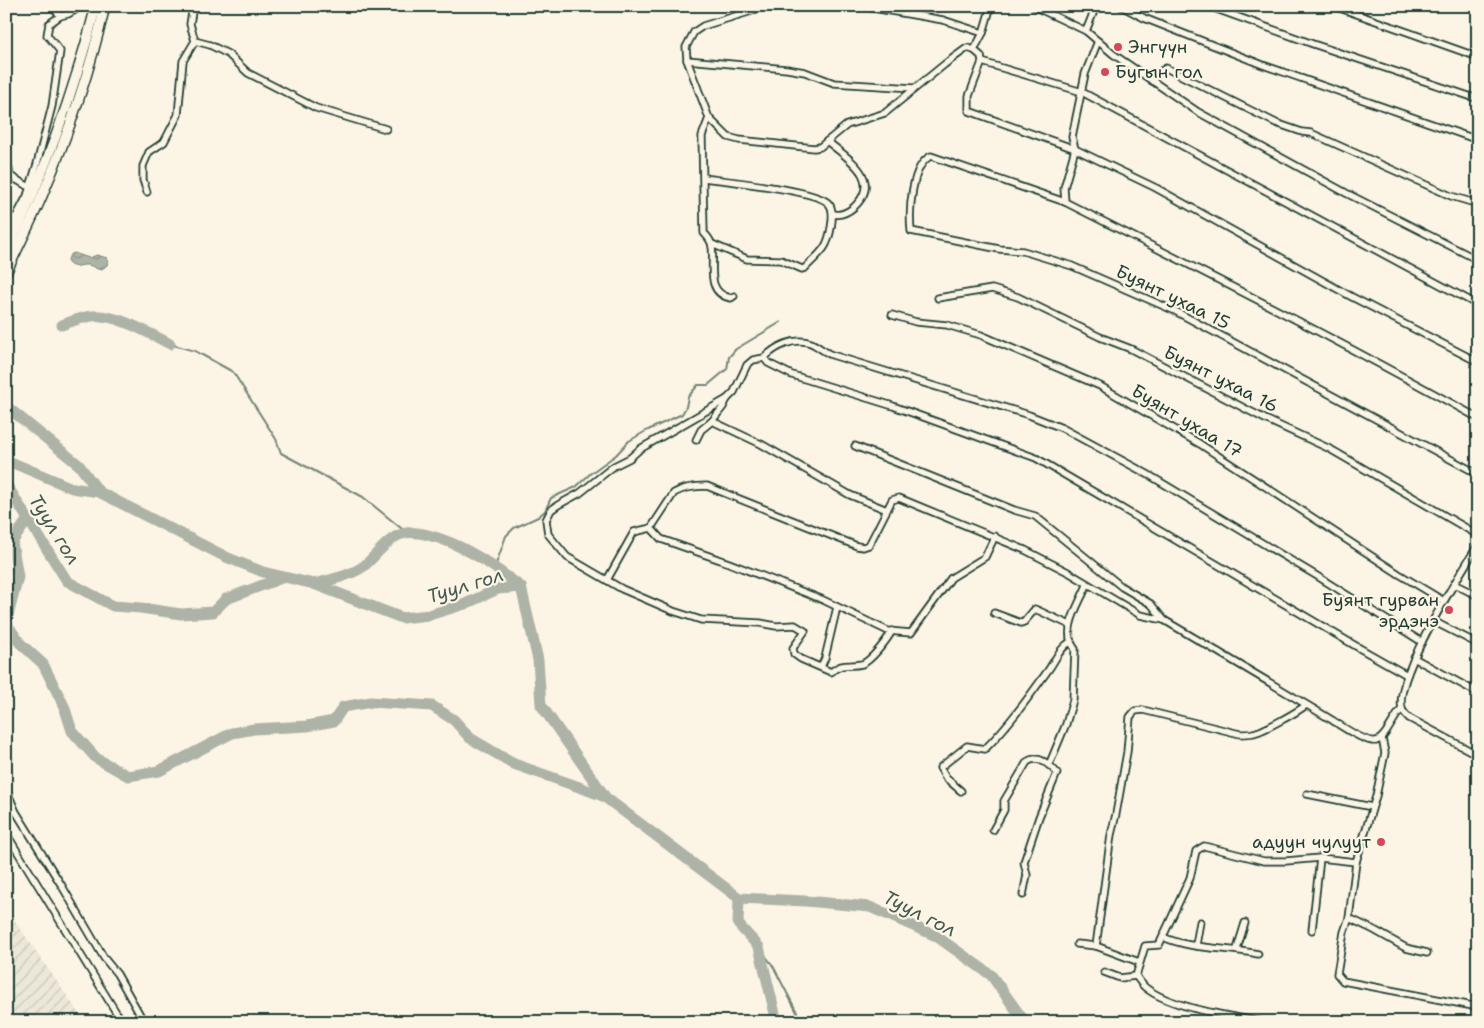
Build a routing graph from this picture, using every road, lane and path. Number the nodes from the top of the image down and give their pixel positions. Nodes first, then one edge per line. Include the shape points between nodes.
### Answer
1 (53, 6) edge
2 (82, 6) edge
3 (96, 6) edge
4 (105, 6) edge
5 (193, 6) edge
6 (759, 6) edge
7 (860, 6) edge
8 (991, 6) edge
9 (1033, 6) edge
10 (1096, 6) edge
11 (1121, 6) edge
12 (1208, 6) edge
13 (1334, 6) edge
14 (60, 16) junction
15 (1086, 31) junction
16 (983, 33) junction
17 (195, 41) junction
18 (1098, 41) junction
19 (974, 50) junction
20 (1478, 57) edge
21 (687, 60) junction
22 (982, 62) junction
23 (1152, 81) junction
24 (914, 88) junction
25 (1082, 92) junction
26 (1478, 99) edge
27 (52, 106) junction
28 (64, 112) junction
29 (709, 118) junction
30 (386, 129) dead end
31 (1478, 140) edge
32 (827, 141) junction
33 (6, 148) edge
34 (1075, 149) junction
35 (704, 178) junction
36 (32, 189) junction
37 (147, 192) dead end
38 (1065, 202) junction
39 (1478, 204) edge
40 (6, 214) edge
41 (833, 214) junction
42 (19, 216) junction
43 (6, 236) edge
44 (712, 244) junction
45 (6, 253) edge
46 (1478, 260) edge
47 (6, 273) edge
48 (734, 296) dead end
49 (938, 298) dead end
50 (1478, 305) edge
51 (892, 315) dead end
52 (764, 358) junction
53 (1478, 362) edge
54 (727, 399) junction
55 (1478, 418) edge
56 (712, 421) junction
57 (696, 440) dead end
58 (855, 446) dead end
59 (1478, 474) edge
60 (887, 510) junction
61 (651, 528) junction
62 (995, 536) junction
63 (1478, 536) edge
64 (1478, 545) edge
65 (607, 580) junction
66 (1087, 584) junction
67 (1454, 584) junction
68 (1478, 596) edge
69 (1444, 601) junction
70 (837, 607) junction
71 (994, 613) dead end
72 (1164, 620) junction
73 (1433, 621) junction
74 (1070, 625) junction
75 (892, 631) junction
76 (1070, 642) junction
77 (1422, 642) junction
78 (1478, 644) edge
79 (1414, 658) junction
80 (821, 667) junction
81 (1407, 675) junction
82 (1478, 693) edge
83 (1306, 704) junction
84 (1402, 709) junction
85 (1382, 738) junction
86 (1478, 755) edge
87 (1049, 765) junction
88 (6, 790) edge
89 (961, 792) dead end
90 (1307, 794) dead end
91 (1372, 807) junction
92 (993, 830) dead end
93 (6, 833) edge
94 (1320, 858) junction
95 (1356, 862) junction
96 (1023, 895) dead end
97 (1348, 918) junction
98 (1200, 922) dead end
99 (1245, 923) dead end
100 (1312, 930) dead end
101 (1163, 937) junction
102 (1077, 944) dead end
103 (1196, 945) junction
104 (1096, 946) junction
105 (1237, 949) junction
106 (1427, 953) dead end
107 (1258, 954) dead end
108 (1139, 962) junction
109 (1104, 972) dead end
110 (1136, 976) junction
111 (1478, 1007) edge
112 (122, 1022) edge
113 (144, 1022) edge
114 (1262, 1022) edge

1 - 14 street
2 - 14 street
3 - 28 main road
4 - 47 main road via 60,152
5 - 17 street via 190,24
6 - 21 street via 694,32 686,47
7 - 16 street via 943,20
8 - 16 street
9 - 15 street
10 - 15 street
11 - 31 street via 1263,65
12 - 26 street
13 - 20 street
14 - 27 street via 49,24 47,35 60,51
15 - 18 street
16 - 19 street
17 - 30 street via 228,54 248,73 316,108
17 - 37 street via 183,61 178,115 164,142 149,152 143,166
18 - 23 street
18 - 25 street via 1085,74
19 - 22 street via 982,56
19 - 24 street via 967,48
21 - 24 street via 787,69 834,82
21 - 29 street
22 - 25 street
22 - 34 street via 969,96 969,112
23 - 39 street via 1166,68 1276,123 1311,134 1452,196
23 - 46 street via 1198,112
24 - 32 street via 885,114 847,125
25 - 34 street via 1072,137
25 - 50 street
27 - 28 street
27 - 36 street
28 - 36 main road
29 - 32 street via 728,137 739,140 814,148
29 - 35 street via 702,136
32 - 41 street via 860,169 866,179 865,192 855,206 841,215
33 - 36 street via 10,176
34 - 38 street via 1064,188
34 - 53 street via 1156,188 1352,297
35 - 41 street via 769,186 819,198 829,204
35 - 44 street via 704,233
36 - 42 main road
38 - 55 street
38 - 59 street, Буянт ухаа 15 via 930,156 925,158 914,180 911,231 1023,251 1072,266 1175,310
40 - 42 street
41 - 44 street via 824,247 802,269 781,260 747,259
42 - 43 street
42 - 45 main road
44 - 48 street via 713,280 725,296
49 - 63 street, Буянт ухаа 16 via 992,289 1018,297 1131,349 1330,449
51 - 69 street, Буянт ухаа 17 via 981,335 1100,386 1200,444
52 - 54 street via 747,365
52 - 77 street via 789,342 801,341 832,355 1062,428 1149,475
52 - 81 street via 792,375 893,406 1036,458
54 - 56 street
54 - 65 street via 640,448 580,493 551,510 546,520 548,534 567,556
56 - 57 street via 701,430
56 - 60 street via 761,444 850,496
58 - 72 street via 1035,516 1122,587 1151,604
60 - 61 street via 869,545 863,547 707,486 695,486 674,493
60 - 62 street via 892,500 899,498
61 - 65 street via 634,532
61 - 70 street via 661,539
62 - 66 street
62 - 75 street via 985,557 951,578 910,633
64 - 67 street
65 - 80 street via 673,611 701,620 795,625 805,631 793,648 794,654
66 - 72 street via 1140,615
66 - 74 street
67 - 68 street
67 - 69 street
69 - 73 street
70 - 75 street
70 - 80 street
71 - 74 street via 1021,623 1035,609
72 - 83 street
73 - 77 street
73 - 78 street
74 - 76 street
75 - 80 street via 862,664 839,666 831,672
76 - 87 street via 1075,649 1073,700
76 - 89 street via 1062,647 1004,731 985,749 967,746 940,768
77 - 79 street
79 - 81 street
79 - 82 street
81 - 84 street
83 - 85 street via 1370,741
83 - 104 street via 1300,711 1252,734 1240,734 1143,710 1135,711 1130,717
84 - 85 street
84 - 86 street via 1409,718
85 - 91 street via 1385,753
87 - 92 street via 1037,759 1028,762 1004,801 1004,810
87 - 96 street via 1057,773 1024,862 1027,875
88 - 113 street via 16,812
90 - 91 street
91 - 95 street
93 - 112 street
94 - 95 street
94 - 100 street
94 - 101 street via 1264,860 1204,846 1196,851 1190,878
95 - 97 street
97 - 106 street via 1406,948
97 - 111 street via 1337,974 1343,981
98 - 103 street
99 - 105 street
101 - 103 street
101 - 108 street via 1159,945 1145,946
102 - 104 street
103 - 105 street
104 - 108 street
105 - 107 street
108 - 110 street
109 - 110 street via 1120,978
110 - 114 street via 1146,988 1163,997

